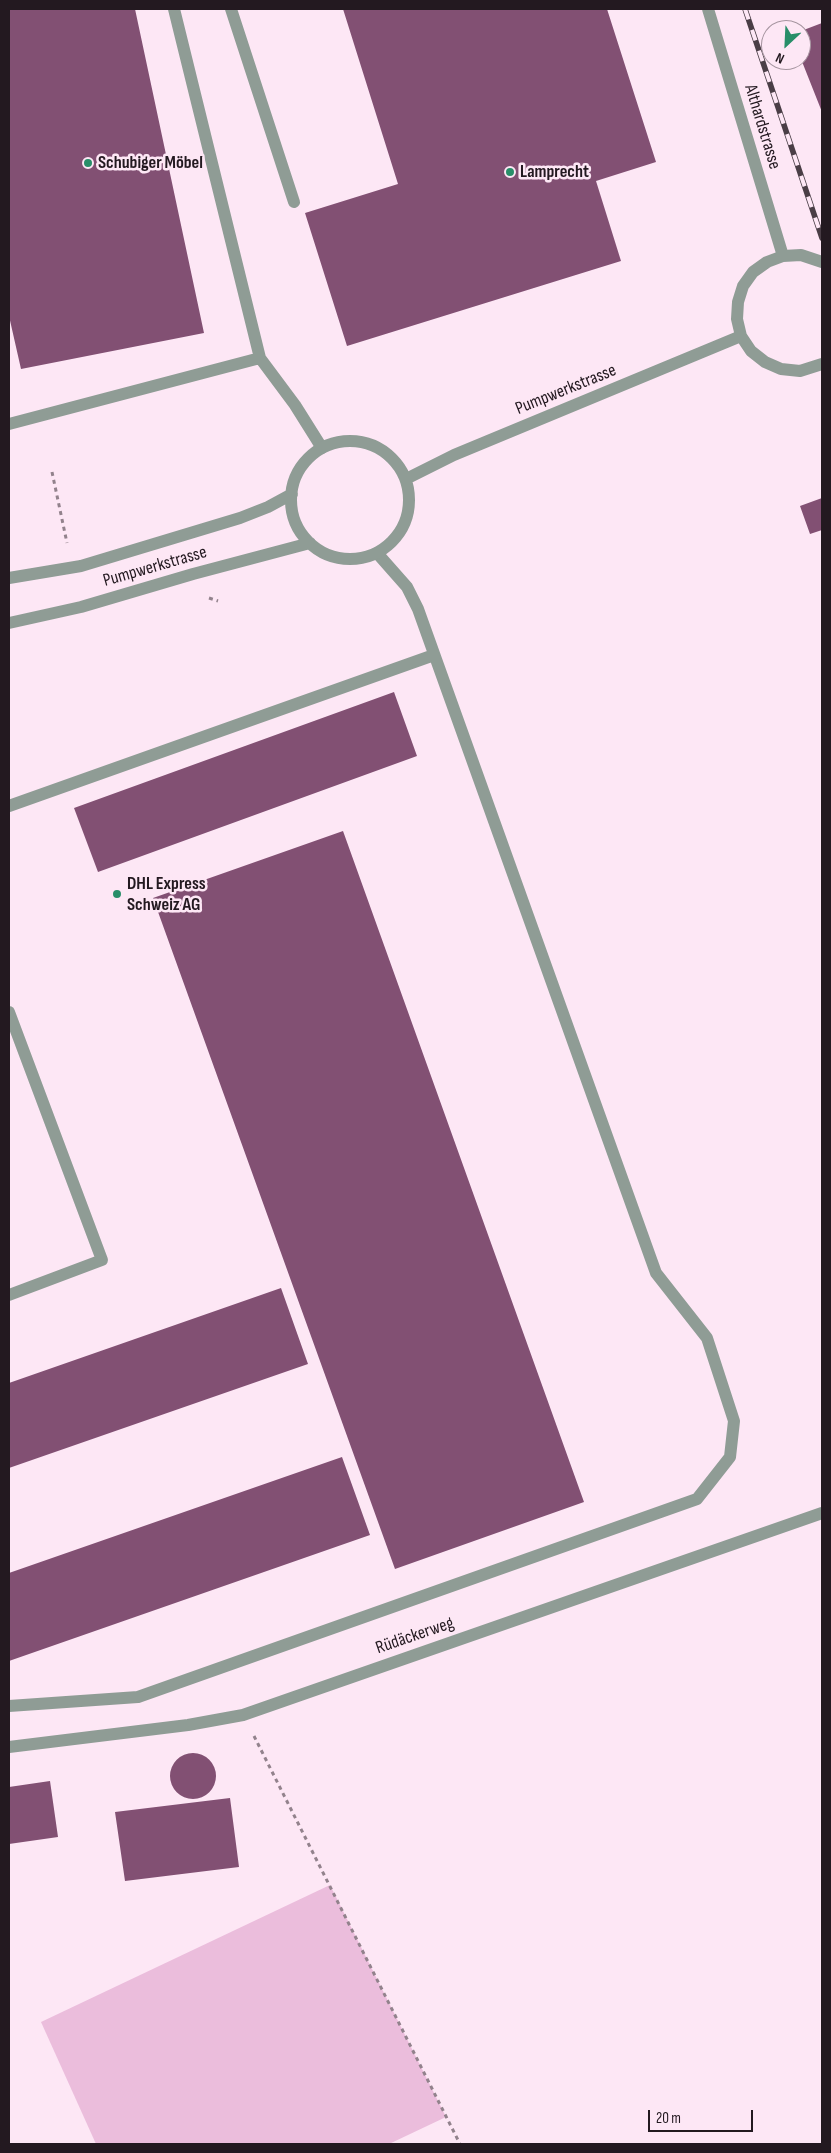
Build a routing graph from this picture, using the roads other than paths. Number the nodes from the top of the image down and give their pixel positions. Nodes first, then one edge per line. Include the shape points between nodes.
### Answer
1 (174, 9) edge
2 (232, 9) edge
3 (708, 9) edge
4 (294, 202) dead end
5 (783, 256) junction
6 (822, 262) edge
7 (741, 336) junction
8 (260, 358) junction
9 (820, 369) edge
10 (9, 424) edge
11 (322, 448) junction
12 (406, 479) junction
13 (292, 494) junction
14 (310, 543) junction
15 (377, 553) junction
16 (9, 578) edge
17 (9, 623) edge
18 (434, 655) junction
19 (9, 806) edge
20 (9, 1012) edge
21 (9, 1295) edge
22 (822, 1513) edge
23 (9, 1706) edge
24 (9, 1747) edge

1 - 8 street
2 - 4 street
3 - 5 street, Althardstrasse
5 - 6 street via 801,255
5 - 7 street via 753,272 743,286 737,319
7 - 9 street via 751,351 765,362 782,369
7 - 12 street, Pumpwerkstrasse via 454,455
8 - 10 street
8 - 11 street via 296,405
11 - 12 street via 341,441 374,446 396,462
11 - 13 street via 301,467
12 - 15 street via 410,501 406,522 394,540
13 - 14 street via 295,520
13 - 16 street, Pumpwerkstrasse via 240,518 81,566
14 - 15 street via 325,553 342,558 360,558
14 - 17 street, Pumpwerkstrasse via 81,607
15 - 18 street via 407,587
18 - 19 street
18 - 23 street via 656,1273 707,1338 734,1421 730,1456 698,1499 138,1696
20 - 21 street via 102,1260
22 - 24 street, Rüdäckerweg via 243,1715

